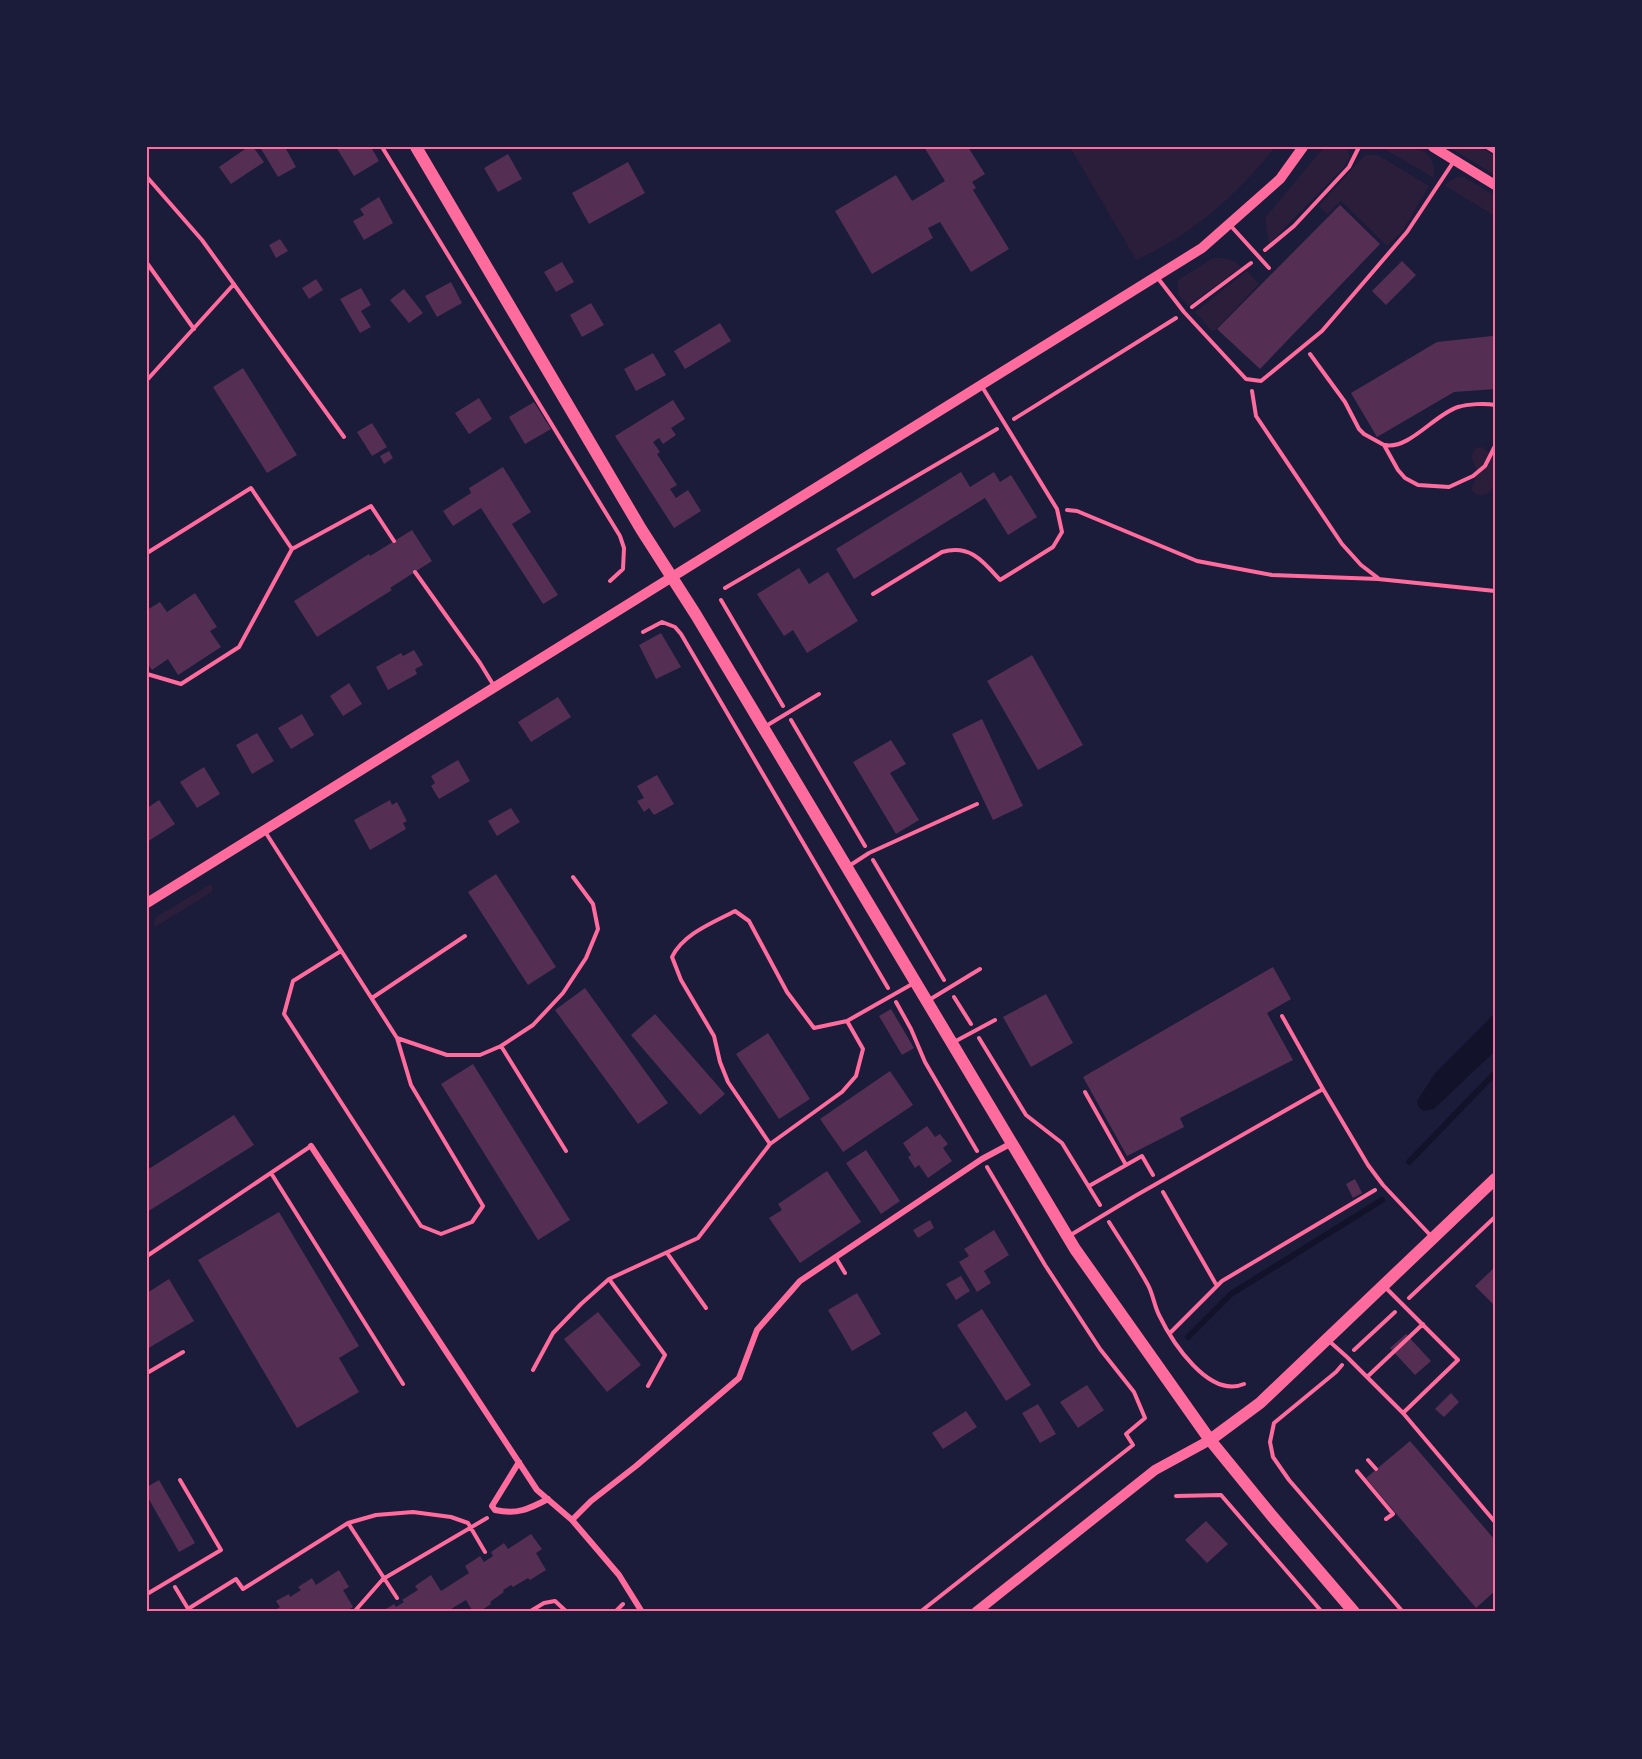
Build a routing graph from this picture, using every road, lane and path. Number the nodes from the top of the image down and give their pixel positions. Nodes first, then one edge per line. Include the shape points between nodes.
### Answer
1 (382, 147) edge
2 (416, 147) edge
3 (1303, 147) edge
4 (1359, 147) edge
5 (1433, 147) edge
6 (1487, 147) edge
7 (1495, 152) edge
8 (1454, 160) junction
9 (147, 177) edge
10 (1495, 185) edge
11 (1229, 224) junction
12 (1258, 257) junction
13 (147, 263) edge
14 (1269, 268) dead end
15 (1156, 276) junction
16 (234, 284) junction
17 (1184, 312) junction
18 (194, 329) junction
19 (1304, 345) junction
20 (1250, 379) junction
21 (147, 380) edge
22 (981, 385) junction
23 (1495, 405) edge
24 (1005, 424) junction
25 (344, 437) dead end
26 (1384, 445) junction
27 (1495, 446) edge
28 (1057, 509) junction
29 (394, 541) dead end
30 (292, 549) junction
31 (147, 553) edge
32 (415, 572) dead end
33 (672, 577) junction
34 (1378, 579) junction
35 (610, 581) dead end
36 (725, 588) dead end
37 (1495, 591) edge
38 (873, 594) dead end
39 (643, 633) dead end
40 (147, 674) edge
41 (494, 686) junction
42 (819, 694) dead end
43 (763, 729) junction
44 (977, 804) dead end
45 (264, 830) junction
46 (846, 868) junction
47 (573, 877) dead end
48 (147, 903) edge
49 (465, 936) dead end
50 (341, 951) junction
51 (981, 969) dead end
52 (914, 982) junction
53 (892, 996) junction
54 (372, 998) junction
55 (926, 1002) junction
56 (1282, 1016) dead end
57 (994, 1020) dead end
58 (847, 1021) junction
59 (397, 1038) junction
60 (951, 1044) junction
61 (501, 1046) junction
62 (1323, 1089) junction
63 (1085, 1092) dead end
64 (770, 1144) junction
65 (1010, 1144) junction
66 (312, 1146) joint
67 (566, 1150) dead end
68 (982, 1159) junction
69 (1126, 1165) junction
70 (271, 1173) junction
71 (1495, 1179) edge
72 (1158, 1183) junction
73 (1383, 1185) junction
74 (1089, 1186) dead end
75 (1495, 1217) edge
76 (1068, 1237) junction
77 (1433, 1238) junction
78 (667, 1252) junction
79 (147, 1256) edge
80 (836, 1257) junction
81 (845, 1273) dead end
82 (609, 1279) junction
83 (1382, 1285) junction
84 (1217, 1286) junction
85 (1401, 1305) junction
86 (706, 1308) dead end
87 (1423, 1324) junction
88 (1170, 1333) dead end
89 (1326, 1339) junction
90 (183, 1352) dead end
91 (1184, 1354) dead end
92 (1347, 1357) junction
93 (533, 1370) dead end
94 (147, 1373) edge
95 (1367, 1377) junction
96 (403, 1384) dead end
97 (1244, 1384) dead end
98 (648, 1386) dead end
99 (1403, 1413) junction
100 (1210, 1440) junction
101 (1368, 1460) dead end
102 (519, 1462) junction
103 (1376, 1469) dead end
104 (1357, 1472) dead end
105 (180, 1480) dead end
106 (1176, 1496) dead end
107 (548, 1499) junction
108 (495, 1510) junction
109 (1386, 1519) dead end
110 (572, 1521) junction
111 (1495, 1522) edge
112 (348, 1523) junction
113 (470, 1527) junction
114 (485, 1552) dead end
115 (383, 1578) junction
116 (171, 1580) junction
117 (147, 1594) edge
118 (397, 1598) dead end
119 (189, 1610) edge
120 (183, 1612) edge
121 (354, 1612) edge
122 (529, 1612) edge
123 (567, 1612) edge
124 (642, 1612) edge
125 (920, 1612) edge
126 (976, 1612) edge
127 (1322, 1612) edge
128 (1354, 1612) edge
129 (1403, 1612) edge

1 - 35 path via 620,536 623,569
2 - 33 main road
3 - 11 street via 1280,179
4 - 12 path via 1349,167 1294,226
5 - 8 street
6 - 7 path
8 - 10 street
8 - 19 lane via 1407,232 1322,331
9 - 16 lane
11 - 12 lane
11 - 15 street via 1202,248
12 - 14 lane
12 - 17 path
13 - 18 lane
15 - 17 lane
15 - 22 street
16 - 18 lane
16 - 25 lane
17 - 20 lane
17 - 24 path
18 - 21 lane
19 - 20 lane via 1262,381
19 - 26 path via 1345,402 1359,429
20 - 34 path via 1256,416 1342,544
22 - 24 lane
22 - 33 street
23 - 26 path via 1457,407 1394,447
24 - 28 lane
24 - 36 path
26 - 27 path via 1405,478 1418,485 1449,488 1485,466
28 - 34 path via 1077,511 1197,561 1272,575
28 - 38 lane via 1062,532 1053,547 1000,580 972,553 954,549 942,552
29 - 30 lane via 371,506
30 - 31 lane via 251,488
30 - 40 lane via 239,647 181,684
32 - 41 lane
33 - 41 street
33 - 43 main road
34 - 37 path
39 - 53 path via 662,622 681,634
41 - 45 street
42 - 43 lane
43 - 46 main road
44 - 46 lane via 869,853
45 - 48 street
45 - 50 lane
46 - 52 main road
47 - 61 lane via 593,904 598,929 586,958 563,993 533,1025
49 - 54 lane
50 - 54 lane
50 - 59 lane via 293,981 284,1014 421,1226 441,1234 472,1222 483,1206 411,1085
51 - 55 lane
52 - 53 lane
52 - 55 main road
53 - 58 lane
53 - 68 path via 925,1062
54 - 59 lane
55 - 60 main road
56 - 62 lane
57 - 60 lane
58 - 64 lane via 863,1049 856,1076 842,1092
58 - 64 lane via 814,1028 787,992 749,921 735,911 678,945 672,957 714,1036 728,1082
59 - 61 lane via 447,1055 480,1056
60 - 65 main road
61 - 67 lane
62 - 72 lane
62 - 73 lane
63 - 69 path
64 - 78 lane via 698,1238
65 - 68 street
65 - 76 main road
66 - 70 lane
66 - 102 street
68 - 80 street
68 - 125 path via 1100,1350 1134,1392 1145,1418 1126,1434 1133,1445
69 - 72 path via 1142,1156
69 - 74 path
70 - 79 lane
70 - 96 lane
71 - 77 main road
72 - 76 lane
72 - 84 path
73 - 77 lane
73 - 84 path
75 - 85 path
76 - 100 main road
77 - 83 main road
78 - 82 lane
78 - 86 lane
80 - 81 lane
80 - 110 street via 800,1281 757,1330 740,1378
82 - 93 lane via 554,1333
82 - 98 lane via 664,1355
83 - 85 lane
83 - 89 main road
84 - 88 path
85 - 87 lane
85 - 92 path
87 - 95 lane
87 - 99 lane via 1458,1360
89 - 92 lane
89 - 100 main road via 1260,1403
90 - 94 lane
91 - 97 path via 1214,1383 1238,1387
92 - 95 lane
92 - 129 path via 1336,1372 1274,1423 1270,1442 1273,1457
95 - 99 lane
99 - 111 lane
100 - 126 street via 1155,1470
100 - 128 main road
101 - 103 path
102 - 107 street via 537,1490
102 - 108 street via 492,1506
104 - 109 path via 1393,1514
105 - 116 lane via 221,1550
106 - 127 path via 1221,1496
107 - 108 street via 526,1511
107 - 110 street
108 - 113 path
110 - 124 street via 620,1575
112 - 113 path via 376,1515 413,1512 451,1517
112 - 115 path
112 - 119 path via 243,1589 236,1579
113 - 114 path
113 - 115 path
115 - 118 path
115 - 121 path
116 - 117 lane
116 - 119 path
119 - 120 path
122 - 123 lane via 555,1601

